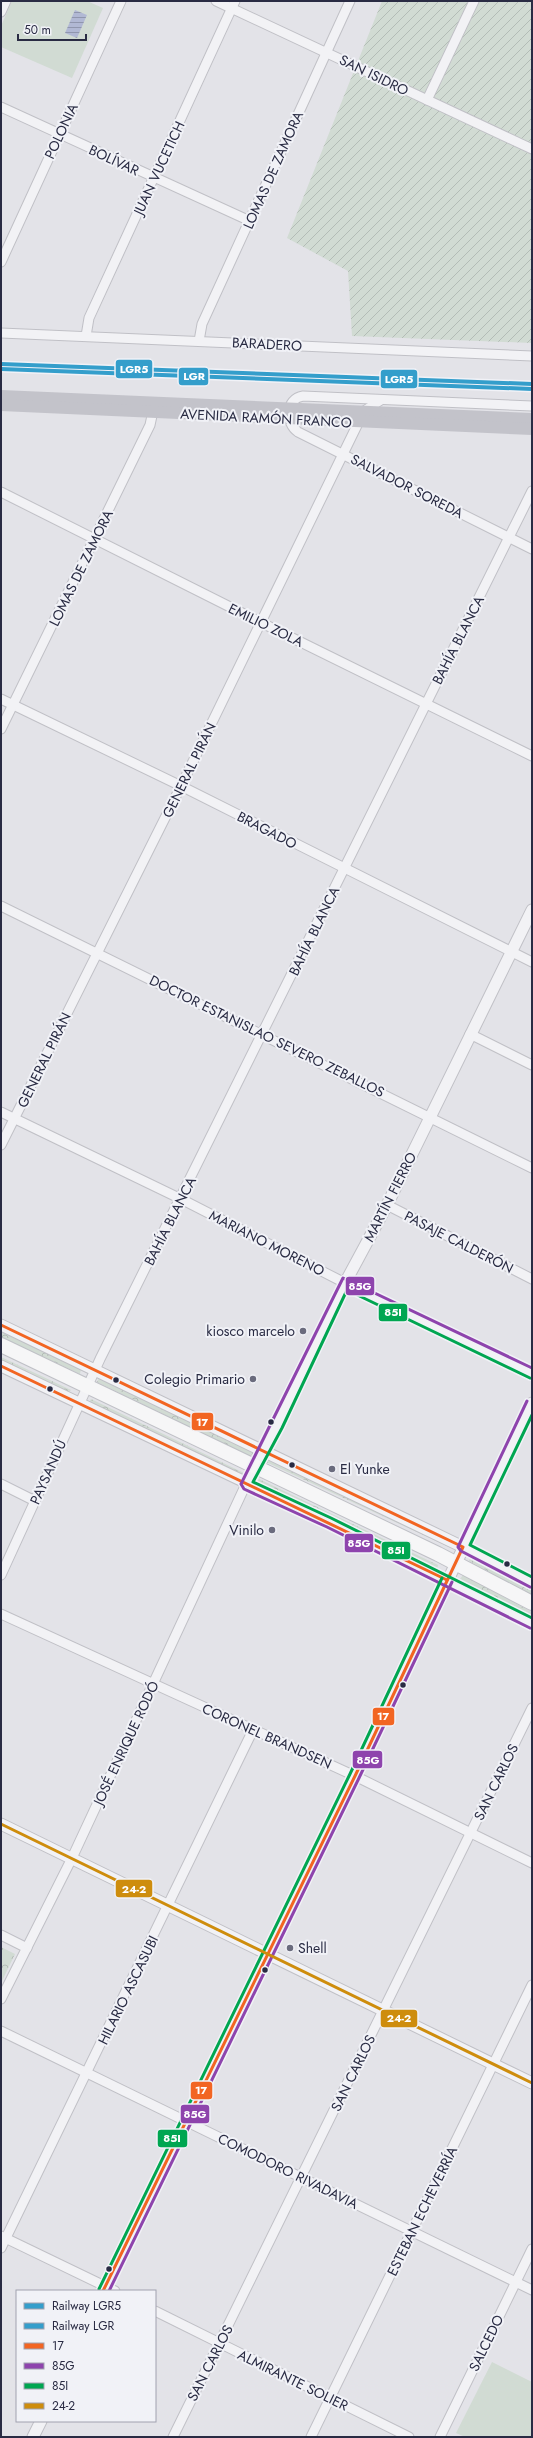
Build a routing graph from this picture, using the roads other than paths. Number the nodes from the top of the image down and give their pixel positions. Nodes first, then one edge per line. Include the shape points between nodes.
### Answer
1 (6, 1) edge
2 (121, 1) edge
3 (216, 1) edge
4 (350, 1) edge
5 (474, 1) edge
6 (234, 5) edge
7 (1, 12) edge
8 (326, 51) junction
9 (427, 100) junction
10 (1, 107) edge
11 (60, 134) junction
12 (532, 149) edge
13 (155, 179) junction
14 (250, 221) junction
15 (1, 262) edge
16 (1, 332) edge
17 (86, 336) junction
18 (199, 341) junction
19 (532, 356) edge
20 (1, 396) edge
21 (381, 400) junction
22 (1, 405) edge
23 (532, 406) edge
24 (154, 408) junction
25 (289, 413) junction
26 (361, 416) junction
27 (532, 419) edge
28 (532, 429) edge
29 (344, 453) junction
30 (532, 491) edge
31 (1, 492) edge
32 (509, 538) junction
33 (96, 540) junction
34 (532, 549) edge
35 (260, 622) junction
36 (1, 699) edge
37 (426, 703) junction
38 (13, 705) junction
39 (1, 729) edge
40 (532, 756) edge
41 (181, 786) junction
42 (344, 869) junction
43 (1, 906) edge
44 (532, 910) edge
45 (511, 951) junction
46 (96, 954) junction
47 (532, 962) edge
48 (263, 1034) junction
49 (470, 1034) junction
50 (532, 1065) edge
51 (1, 1112) edge
52 (431, 1116) junction
53 (14, 1119) junction
54 (1, 1146) edge
55 (532, 1168) edge
56 (181, 1199) junction
57 (387, 1205) junction
58 (532, 1279) edge
59 (345, 1283) junction
60 (1, 1325) edge
61 (1, 1345) edge
62 (1, 1366) edge
63 (94, 1370) junction
64 (532, 1374) edge
65 (86, 1387) junction
66 (79, 1403) junction
67 (532, 1403) edge
68 (264, 1451) junction
69 (255, 1468) junction
70 (1, 1484) edge
71 (246, 1484) junction
72 (35, 1501) junction
73 (463, 1547) junction
74 (456, 1563) junction
75 (1, 1575) edge
76 (447, 1580) junction
77 (532, 1583) edge
78 (532, 1603) edge
79 (1, 1614) edge
80 (532, 1624) edge
81 (154, 1684) junction
82 (532, 1708) edge
83 (253, 1730) junction
84 (355, 1776) junction
85 (1, 1824) edge
86 (472, 1832) junction
87 (72, 1858) junction
88 (532, 1862) edge
89 (170, 1905) junction
90 (1, 1935) edge
91 (27, 1948) junction
92 (268, 1953) junction
93 (532, 1985) edge
94 (1, 1999) edge
95 (383, 2010) junction
96 (1, 2031) edge
97 (493, 2064) junction
98 (88, 2072) junction
99 (532, 2083) edge
100 (186, 2120) junction
101 (302, 2177) junction
102 (412, 2232) junction
103 (3, 2237) edge
104 (1, 2248) edge
105 (532, 2249) edge
106 (516, 2282) junction
107 (108, 2289) edge
108 (532, 2290) edge
109 (156, 2312) edge
110 (220, 2344) junction
111 (330, 2398) junction
112 (40, 2422) edge
113 (33, 2437) edge
114 (173, 2437) edge
115 (311, 2437) edge
116 (409, 2437) edge
117 (440, 2437) edge

1 - 7 street
2 - 11 street, POLONIA
3 - 6 street, SAN ISIDRO
4 - 8 street, LOMAS DE ZAMORA
5 - 9 street
6 - 8 street, SAN ISIDRO
6 - 13 street, JUAN VUCETICH
8 - 9 street, SAN ISIDRO
8 - 14 street, LOMAS DE ZAMORA
9 - 12 street, SAN ISIDRO
10 - 11 street, BOLÍVAR
11 - 13 street, BOLÍVAR
11 - 15 street, POLONIA
13 - 14 street, BOLÍVAR
13 - 17 street, JUAN VUCETICH via 90,318
14 - 18 street, LOMAS DE ZAMORA via 202,324
16 - 17 street, BARADERO
17 - 18 street, BARADERO
18 - 19 street, BARADERO
20 - 24 main road, AVENIDA RAMÓN FRANCO
21 - 23 street
21 - 25 street via 302,396 294,399
21 - 26 street
22 - 24 main road, AVENIDA RAMÓN FRANCO
24 - 25 main road, AVENIDA RAMÓN FRANCO
24 - 33 street, LOMAS DE ZAMORA via 150,425
25 - 26 main road, AVENIDA RAMÓN FRANCO
25 - 29 street, SALVADOR SOREDA via 293,428 298,432
26 - 27 main road, AVENIDA RAMÓN FRANCO
26 - 28 main road, AVENIDA RAMÓN FRANCO
26 - 29 street, GENERAL PIRÁN
29 - 32 street, SALVADOR SOREDA
29 - 35 street, GENERAL PIRÁN
30 - 32 street, BAHÍA BLANCA
31 - 33 street, EMILIO ZOLA
32 - 34 street, SALVADOR SOREDA
32 - 37 street, BAHÍA BLANCA
33 - 35 street, EMILIO ZOLA
33 - 38 street, LOMAS DE ZAMORA
35 - 37 street, EMILIO ZOLA
35 - 41 street, GENERAL PIRÁN
36 - 38 street, BRAGADO
37 - 40 street, EMILIO ZOLA
37 - 42 street, BAHÍA BLANCA
38 - 39 street, LOMAS DE ZAMORA
38 - 41 street, BRAGADO
41 - 42 street, BRAGADO
41 - 46 street, GENERAL PIRÁN
42 - 45 street, BRAGADO
42 - 48 street, BAHÍA BLANCA
43 - 46 street, DOCTOR ESTANISLAO SEVERO ZEBALLOS
44 - 45 street, MARTÍN FIERRO
45 - 47 street, BRAGADO
45 - 49 street, MARTÍN FIERRO
46 - 48 street, DOCTOR ESTANISLAO SEVERO ZEBALLOS
46 - 53 street, GENERAL PIRÁN
48 - 52 street, DOCTOR ESTANISLAO SEVERO ZEBALLOS
48 - 56 street, BAHÍA BLANCA
49 - 50 street
49 - 52 street, MARTÍN FIERRO
51 - 53 street, MARIANO MORENO
52 - 55 street, DOCTOR ESTANISLAO SEVERO ZEBALLOS
52 - 57 street, MARTÍN FIERRO
53 - 54 street, GENERAL PIRÁN
53 - 56 street, MARIANO MORENO
56 - 59 street, MARIANO MORENO
56 - 63 street, BAHÍA BLANCA
57 - 58 street, PASAJE CALDERÓN
57 - 59 street, MARTÍN FIERRO
59 - 64 street, MARIANO MORENO
59 - 68 street, MARTÍN FIERRO
60 - 63 street
61 - 65 main road
62 - 66 street
63 - 65 street, PAYSANDÚ
63 - 68 street
65 - 66 street, PAYSANDÚ
65 - 69 main road
66 - 71 street
66 - 72 street, PAYSANDÚ
67 - 73 street
68 - 69 street, MARTÍN FIERRO
68 - 73 street
69 - 71 street, MARTÍN FIERRO
69 - 74 main road
70 - 72 street
71 - 76 street
71 - 81 street, JOSÉ ENRIQUE RODÓ
72 - 75 street, PAYSANDÚ
73 - 74 street
73 - 77 street
74 - 76 street
74 - 78 main road
76 - 80 street
76 - 84 street
79 - 81 street, CORONEL BRANDSEN
81 - 83 street, CORONEL BRANDSEN
81 - 87 street, JOSÉ ENRIQUE RODÓ
82 - 86 street, SAN CARLOS
83 - 84 street, CORONEL BRANDSEN
83 - 89 street, HILARIO ASCASUBI
84 - 86 street, CORONEL BRANDSEN
84 - 92 street
85 - 87 street
86 - 88 street, CORONEL BRANDSEN
86 - 95 street, SAN CARLOS
87 - 89 street
87 - 91 street, JOSÉ ENRIQUE RODÓ
89 - 92 street
89 - 98 street, HILARIO ASCASUBI
90 - 91 street
91 - 94 street, JOSÉ ENRIQUE RODÓ
92 - 95 street
92 - 100 street
93 - 97 street, ESTEBAN ECHEVERRÍA
95 - 97 street
95 - 101 street, SAN CARLOS
96 - 98 street, COMODORO RIVADAVIA
97 - 99 street
97 - 102 street, ESTEBAN ECHEVERRÍA
98 - 100 street, COMODORO RIVADAVIA
98 - 103 street, HILARIO ASCASUBI
100 - 101 street, COMODORO RIVADAVIA
100 - 107 street
101 - 102 street, COMODORO RIVADAVIA
101 - 110 street, SAN CARLOS
102 - 106 street, COMODORO RIVADAVIA
102 - 111 street, ESTEBAN ECHEVERRÍA
103 - 104 street, HILARIO ASCASUBI
103 - 107 street
105 - 106 street, SALCEDO
106 - 108 street, COMODORO RIVADAVIA
106 - 117 street, SALCEDO
109 - 110 street, ALMIRANTE SOLIER
110 - 111 street, ALMIRANTE SOLIER
110 - 114 street, SAN CARLOS
111 - 115 street, ESTEBAN ECHEVERRÍA
111 - 116 street, ALMIRANTE SOLIER
112 - 113 street

